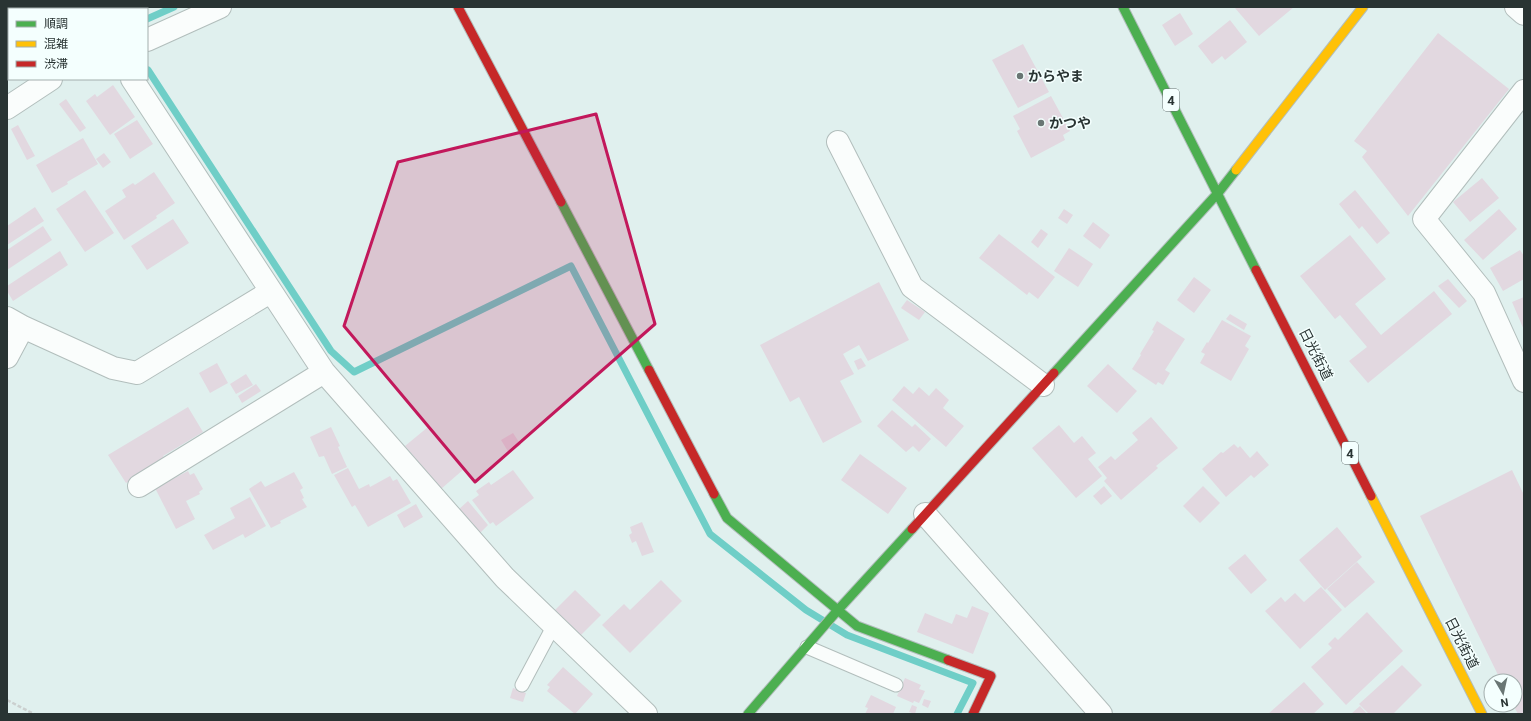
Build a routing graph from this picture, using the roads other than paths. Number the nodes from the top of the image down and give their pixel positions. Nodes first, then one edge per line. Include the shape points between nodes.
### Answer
1 (220, 7) edge
2 (458, 7) edge
3 (1123, 7) edge
4 (1363, 7) edge
5 (1516, 7) edge
6 (1524, 14) edge
7 (148, 40) edge
8 (49, 80) edge
9 (133, 80) edge
10 (1524, 91) edge
11 (7, 108) edge
12 (838, 142) dead end
13 (1218, 193) junction
14 (270, 292) junction
15 (15, 322) edge
16 (7, 357) edge
17 (324, 372) junction
18 (1524, 381) edge
19 (1043, 385) junction
20 (139, 486) dead end
21 (926, 514) junction
22 (837, 611) junction
23 (554, 625) junction
24 (806, 647) junction
25 (522, 685) dead end
26 (896, 685) dead end
27 (646, 714) edge
28 (748, 714) edge
29 (973, 714) edge
30 (1101, 714) edge
31 (1482, 714) edge

1 - 7 street
2 - 22 main road via 727,518
3 - 13 main road, 日光街道 / 4
4 - 13 main road
5 - 6 street
8 - 11 street
9 - 14 street
10 - 18 street via 1424,219 1484,293
12 - 19 street via 912,287
13 - 19 main road
13 - 31 main road, 日光街道 / 4
14 - 15 street via 137,372 113,368
14 - 17 street
15 - 16 street
17 - 20 street
17 - 23 street via 505,578
19 - 21 main road
21 - 22 main road
21 - 30 street
22 - 24 main road
22 - 29 main road via 857,626 991,676
23 - 25 lane
23 - 27 street
24 - 26 lane
24 - 28 main road

